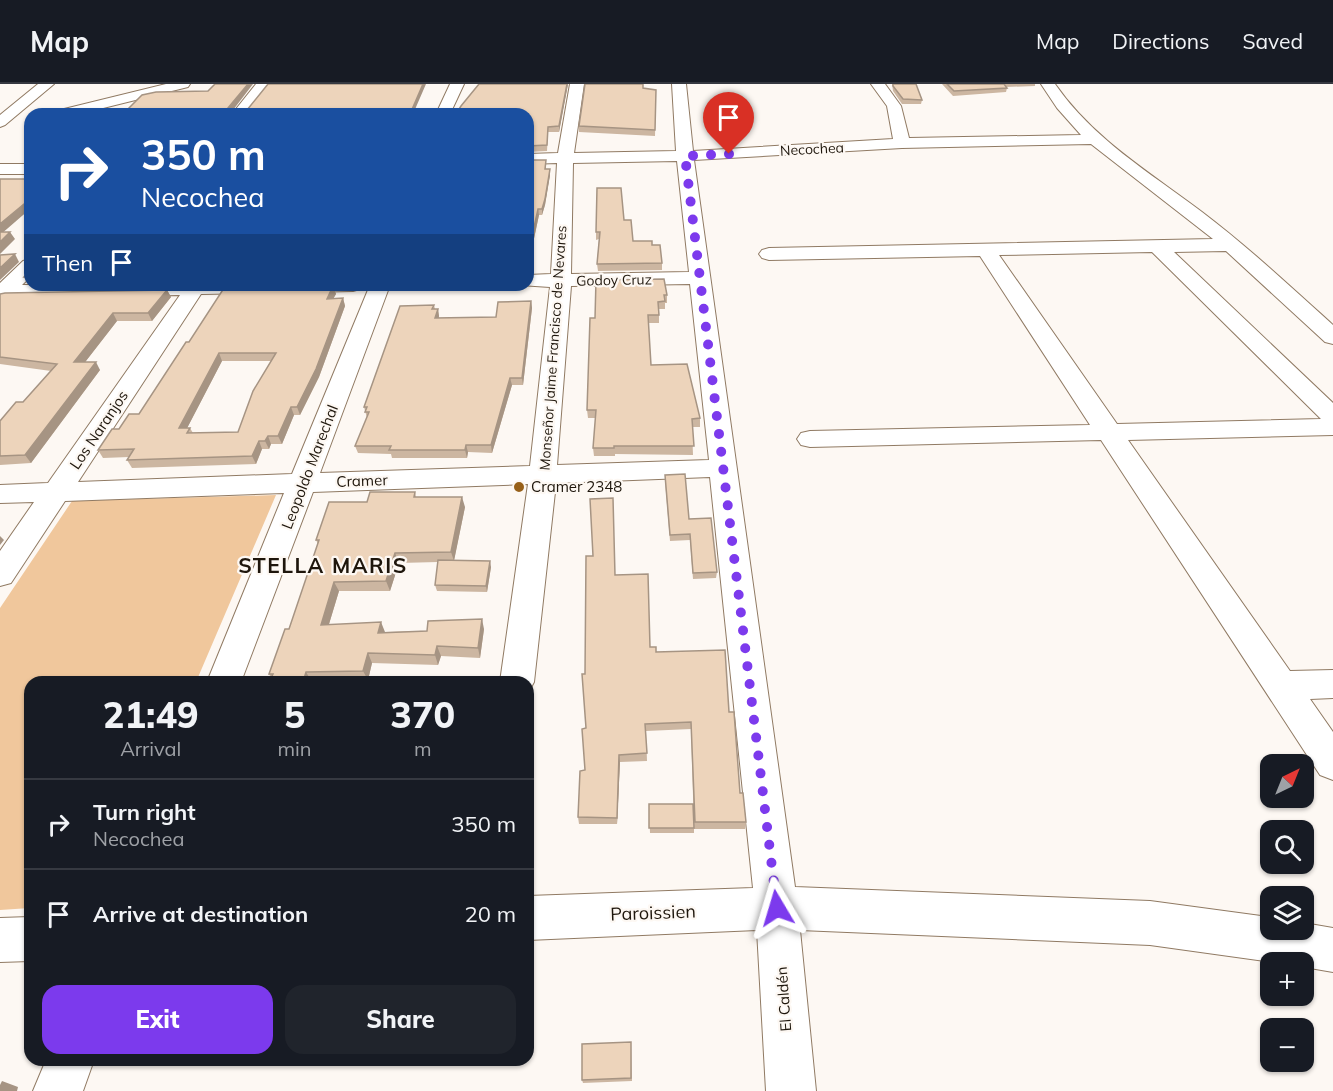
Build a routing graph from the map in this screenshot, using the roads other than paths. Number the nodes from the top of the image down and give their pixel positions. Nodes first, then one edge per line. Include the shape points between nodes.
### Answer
1 (47, 84) edge
2 (183, 84) edge
3 (263, 84) edge
4 (457, 84) edge
5 (577, 84) edge
6 (680, 84) edge
7 (878, 84) edge
8 (1048, 84) edge
9 (87, 108) edge
10 (244, 108) edge
11 (446, 108) edge
12 (0, 122) edge
13 (20, 124) dead end
14 (0, 129) edge
15 (1096, 139) junction
16 (902, 143) junction
17 (685, 156) junction
18 (566, 158) junction
19 (534, 159) edge
20 (0, 169) edge
21 (24, 169) edge
22 (1230, 245) junction
23 (1157, 246) junction
24 (985, 249) junction
25 (769, 254) dead end
26 (24, 271) edge
27 (700, 278) junction
28 (534, 281) edge
29 (561, 281) junction
30 (66, 291) edge
31 (193, 291) edge
32 (378, 291) edge
33 (1, 293) edge
34 (1333, 337) edge
35 (1333, 417) edge
36 (1333, 427) edge
37 (1109, 432) junction
38 (810, 438) dead end
39 (723, 468) junction
40 (543, 474) junction
41 (304, 483) junction
42 (57, 492) junction
43 (0, 494) edge
44 (0, 575) edge
45 (226, 676) edge
46 (519, 676) edge
47 (1333, 684) edge
48 (1281, 686) junction
49 (1333, 763) edge
50 (777, 908) junction
51 (534, 918) edge
52 (24, 939) edge
53 (0, 940) edge
54 (1333, 950) edge
55 (68, 1066) edge
56 (58, 1091) edge
57 (791, 1091) edge

1 - 12 street
2 - 9 street
3 - 10 street
4 - 11 street
5 - 18 street, Monseñor Jaime Francisco de Nevares
6 - 17 street, El Caldén
7 - 16 street via 894,106
8 - 15 street via 1056,99
13 - 14 street
15 - 16 street, Necochea
15 - 22 street
16 - 17 street, Necochea
17 - 18 street, Necochea
17 - 27 street, El Caldén
18 - 19 street, Necochea
18 - 29 street, Monseñor Jaime Francisco de Nevares
20 - 21 street
22 - 23 street
22 - 34 street
23 - 24 street
23 - 35 street
24 - 25 street
24 - 37 street
26 - 33 street
27 - 29 street, Godoy Cruz
27 - 39 street, El Caldén
28 - 29 street, Godoy Cruz
29 - 40 street, Monseñor Jaime Francisco de Nevares
30 - 33 street
31 - 42 street, Los Naranjos
32 - 41 street, Leopoldo Marechal
36 - 37 street
37 - 38 street
37 - 48 street
39 - 40 street, Cramer
39 - 50 street, El Caldén
40 - 41 street, Cramer
40 - 46 street, Monseñor Jaime Francisco de Nevares
41 - 42 street, Cramer
41 - 45 street, Leopoldo Marechal
42 - 43 street, Cramer
42 - 44 street, Los Naranjos
47 - 48 street
48 - 49 street
50 - 51 street, Paroissien
50 - 54 street, Paroissien via 1150,923
50 - 57 street, El Caldén
52 - 53 street
55 - 56 street

